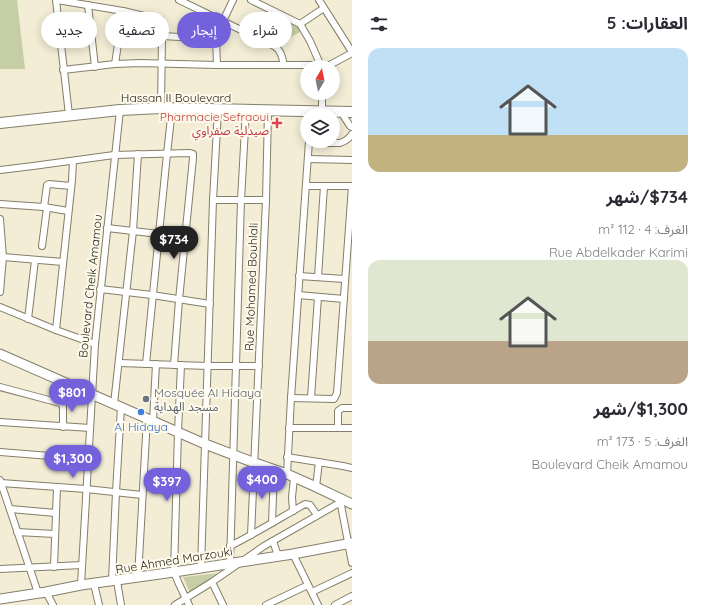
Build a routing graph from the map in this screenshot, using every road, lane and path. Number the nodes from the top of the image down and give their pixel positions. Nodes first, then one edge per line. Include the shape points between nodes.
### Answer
1 (56, 0) edge
2 (179, 0) edge
3 (233, 0) edge
4 (251, 0) edge
5 (319, 0) edge
6 (88, 5) junction
7 (324, 8) junction
8 (123, 11) junction
9 (127, 12) edge
10 (204, 12) edge
11 (227, 12) edge
12 (300, 24) junction
13 (231, 25) edge
14 (350, 43) edge
15 (162, 48) edge
16 (216, 48) edge
17 (352, 52) edge
18 (319, 60) edge
19 (335, 60) edge
20 (115, 64) junction
21 (161, 64) junction
22 (284, 64) junction
23 (217, 65) junction
24 (300, 65) edge
25 (95, 67) junction
26 (63, 70) junction
27 (161, 108) junction
28 (172, 109) junction
29 (120, 110) junction
30 (218, 110) junction
31 (246, 110) junction
32 (268, 111) junction
33 (300, 112) edge
34 (341, 112) joint
35 (352, 112) edge
36 (69, 115) junction
37 (0, 123) edge
38 (352, 127) edge
39 (352, 134) edge
40 (340, 143) edge
41 (309, 148) edge
42 (138, 154) junction
43 (167, 154) junction
44 (114, 155) junction
45 (308, 159) junction
46 (352, 160) edge
47 (73, 161) junction
48 (0, 170) edge
49 (71, 186) junction
50 (306, 186) junction
51 (324, 186) junction
52 (352, 186) edge
53 (213, 200) junction
54 (241, 200) junction
55 (266, 200) junction
56 (0, 204) edge
57 (45, 208) junction
58 (68, 211) junction
59 (0, 219) edge
60 (107, 228) junction
61 (132, 231) junction
62 (159, 234) junction
63 (185, 237) junction
64 (42, 246) dead end
65 (3, 257) junction
66 (35, 260) junction
67 (63, 262) junction
68 (299, 276) junction
69 (318, 277) junction
70 (345, 279) junction
71 (100, 289) junction
72 (0, 292) edge
73 (126, 292) junction
74 (152, 295) junction
75 (298, 295) junction
76 (318, 296) junction
77 (344, 299) junction
78 (179, 300) junction
79 (210, 304) junction
80 (0, 307) edge
81 (28, 319) junction
82 (56, 330) junction
83 (95, 344) junction
84 (0, 354) edge
85 (119, 363) junction
86 (146, 364) junction
87 (156, 364) junction
88 (174, 365) junction
89 (181, 365) junction
90 (208, 366) junction
91 (236, 366) junction
92 (259, 366) junction
93 (0, 387) edge
94 (92, 394) junction
95 (291, 398) junction
96 (311, 398) junction
97 (118, 406) junction
98 (352, 408) edge
99 (150, 420) junction
100 (0, 422) edge
101 (63, 427) junction
102 (90, 428) junction
103 (289, 428) junction
104 (338, 428) junction
105 (352, 428) edge
106 (178, 432) junction
107 (205, 444) junction
108 (0, 452) edge
109 (233, 454) junction
110 (287, 457) junction
111 (88, 459) junction
112 (319, 462) junction
113 (255, 463) junction
114 (352, 468) edge
115 (274, 470) junction
116 (290, 476) junction
117 (1, 481) edge
118 (57, 487) junction
119 (316, 487) junction
120 (86, 489) junction
121 (116, 492) junction
122 (142, 495) junction
123 (341, 501) junction
124 (352, 504) edge
125 (10, 509) junction
126 (293, 511) junction
127 (56, 513) junction
128 (318, 515) junction
129 (272, 522) junction
130 (17, 532) junction
131 (55, 534) junction
132 (251, 536) junction
133 (273, 541) junction
134 (350, 543) edge
135 (230, 546) junction
136 (293, 554) junction
137 (278, 556) junction
138 (242, 561) junction
139 (230, 563) junction
140 (352, 564) edge
141 (82, 565) junction
142 (54, 567) junction
143 (29, 568) junction
144 (201, 568) junction
145 (0, 569) edge
146 (174, 572) junction
147 (352, 572) edge
148 (138, 578) junction
149 (114, 581) junction
150 (212, 582) junction
151 (94, 584) junction
152 (81, 585) junction
153 (308, 585) junction
154 (42, 592) junction
155 (312, 592) junction
156 (352, 596) edge
157 (186, 598) junction
158 (4, 601) edge
159 (270, 604) edge
160 (53, 605) edge
161 (99, 605) edge
162 (121, 605) edge
163 (175, 605) edge
164 (189, 605) edge
165 (223, 605) edge
166 (318, 605) edge
167 (335, 605) edge

1 - 6 street
1 - 26 street
2 - 10 street
3 - 11 street
4 - 12 street
5 - 7 street
6 - 8 street
6 - 25 street
7 - 12 street
7 - 14 street
8 - 9 street
8 - 20 street
12 - 18 street
13 - 22 street via 278,48
14 - 17 street
15 - 21 street
16 - 23 street
17 - 19 street
20 - 21 street
20 - 25 street
21 - 23 street
21 - 27 street
22 - 23 street
22 - 24 street
25 - 26 street
26 - 36 street
27 - 28 main road, Hassan II Boulevard
27 - 29 main road, Hassan II Boulevard
28 - 30 main road, Hassan II Boulevard
28 - 43 street
29 - 36 main road, Hassan II Boulevard
29 - 44 street, Boulevard Cheik Amamou
30 - 31 main road, Hassan II Boulevard
30 - 53 street
31 - 32 main road, Hassan II Boulevard
31 - 54 street
32 - 33 main road, Hassan II Boulevard
32 - 55 street, Rue Mohamed Bouhlali
34 - 35 main road, Hassan II Boulevard
34 - 38 street
36 - 37 main road, Hassan II Boulevard
39 - 40 street via 345,142
41 - 45 street
42 - 43 street
42 - 44 street
42 - 61 street
43 - 62 street
43 - 63 street via 193,154
44 - 47 street
44 - 60 street, Boulevard Cheik Amamou
45 - 46 street
45 - 50 street
47 - 48 street
47 - 49 street
49 - 57 street via 47,185
49 - 58 street
50 - 51 street
50 - 68 street
51 - 52 street
51 - 69 street
52 - 70 street
53 - 54 street
53 - 79 street
54 - 55 street
54 - 91 street
55 - 92 street, Rue Mohamed Bouhlali
56 - 57 street
57 - 58 street
57 - 64 street
58 - 67 street
59 - 65 street
60 - 61 street
60 - 71 street, Boulevard Cheik Amamou
61 - 62 street
61 - 73 street
62 - 63 street
62 - 74 street
63 - 78 street
65 - 66 street
65 - 72 street
66 - 67 street
66 - 81 street
67 - 82 street
68 - 69 street
68 - 75 street
69 - 70 street
70 - 77 street
71 - 73 street
71 - 83 street, Boulevard Cheik Amamou
73 - 74 street
73 - 85 street
74 - 78 street
74 - 86 street
75 - 76 street
75 - 95 street
76 - 77 street
76 - 96 street
77 - 96 street via 337,393 334,399
78 - 79 street
78 - 88 street
79 - 90 street
80 - 81 street
81 - 82 street
82 - 83 street
83 - 94 street, Boulevard Cheik Amamou
84 - 94 main road
85 - 86 street
85 - 97 street
86 - 87 street
87 - 88 street
87 - 99 street
88 - 89 street
89 - 90 street
89 - 106 street
90 - 91 street
90 - 107 street
91 - 92 street
91 - 109 street
92 - 113 street, Rue Mohamed Bouhlali
93 - 101 street via 60,403 63,408
94 - 97 main road
94 - 102 street, Boulevard Cheik Amamou
95 - 96 street
95 - 103 street
97 - 99 main road
97 - 121 street
98 - 104 street via 342,408 338,411
99 - 106 main road
99 - 122 street
100 - 101 street
101 - 102 street
102 - 111 street, Boulevard Cheik Amamou
103 - 104 street
103 - 110 street
104 - 105 street
106 - 107 main road
106 - 146 street
107 - 109 main road
107 - 144 street
108 - 111 street
109 - 113 main road
109 - 135 street
110 - 112 street
110 - 116 street
111 - 120 street, Boulevard Cheik Amamou
112 - 114 street
112 - 119 street
113 - 115 main road
113 - 132 street, Rue Mohamed Bouhlali
115 - 116 main road
115 - 129 street
116 - 119 main road
116 - 126 street
117 - 118 street
117 - 125 street
118 - 120 street
118 - 127 street
119 - 123 main road
120 - 121 street
120 - 141 street, Boulevard Cheik Amamou
121 - 122 street
121 - 149 street
122 - 148 street
123 - 124 main road
123 - 128 street
123 - 134 street
125 - 127 street
125 - 130 street
126 - 128 street via 309,504
126 - 129 street
127 - 131 street
128 - 133 street
129 - 132 street
130 - 131 street
130 - 143 street
131 - 142 street
132 - 135 street
133 - 137 street
133 - 138 street
134 - 136 main road, Rue Ahmed Marzouki
134 - 140 street
135 - 139 street
136 - 137 main road, Rue Ahmed Marzouki
136 - 153 street
137 - 138 main road, Rue Ahmed Marzouki
138 - 139 main road, Rue Ahmed Marzouki
138 - 150 street
139 - 144 main road, Rue Ahmed Marzouki
141 - 142 street
141 - 152 street, Boulevard Cheik Amamou
142 - 143 street
143 - 145 street
143 - 154 street
144 - 146 main road, Rue Ahmed Marzouki
146 - 148 main road, Rue Ahmed Marzouki
146 - 157 street
147 - 155 street
148 - 149 main road, Rue Ahmed Marzouki
149 - 151 main road, Rue Ahmed Marzouki
149 - 162 street
150 - 157 street
150 - 165 street
151 - 152 main road, Rue Ahmed Marzouki
151 - 161 street
152 - 154 main road, Rue Ahmed Marzouki
153 - 155 street
153 - 159 street
154 - 158 main road, Rue Ahmed Marzouki
154 - 160 street
155 - 166 street
156 - 167 street
157 - 163 street
157 - 164 street

